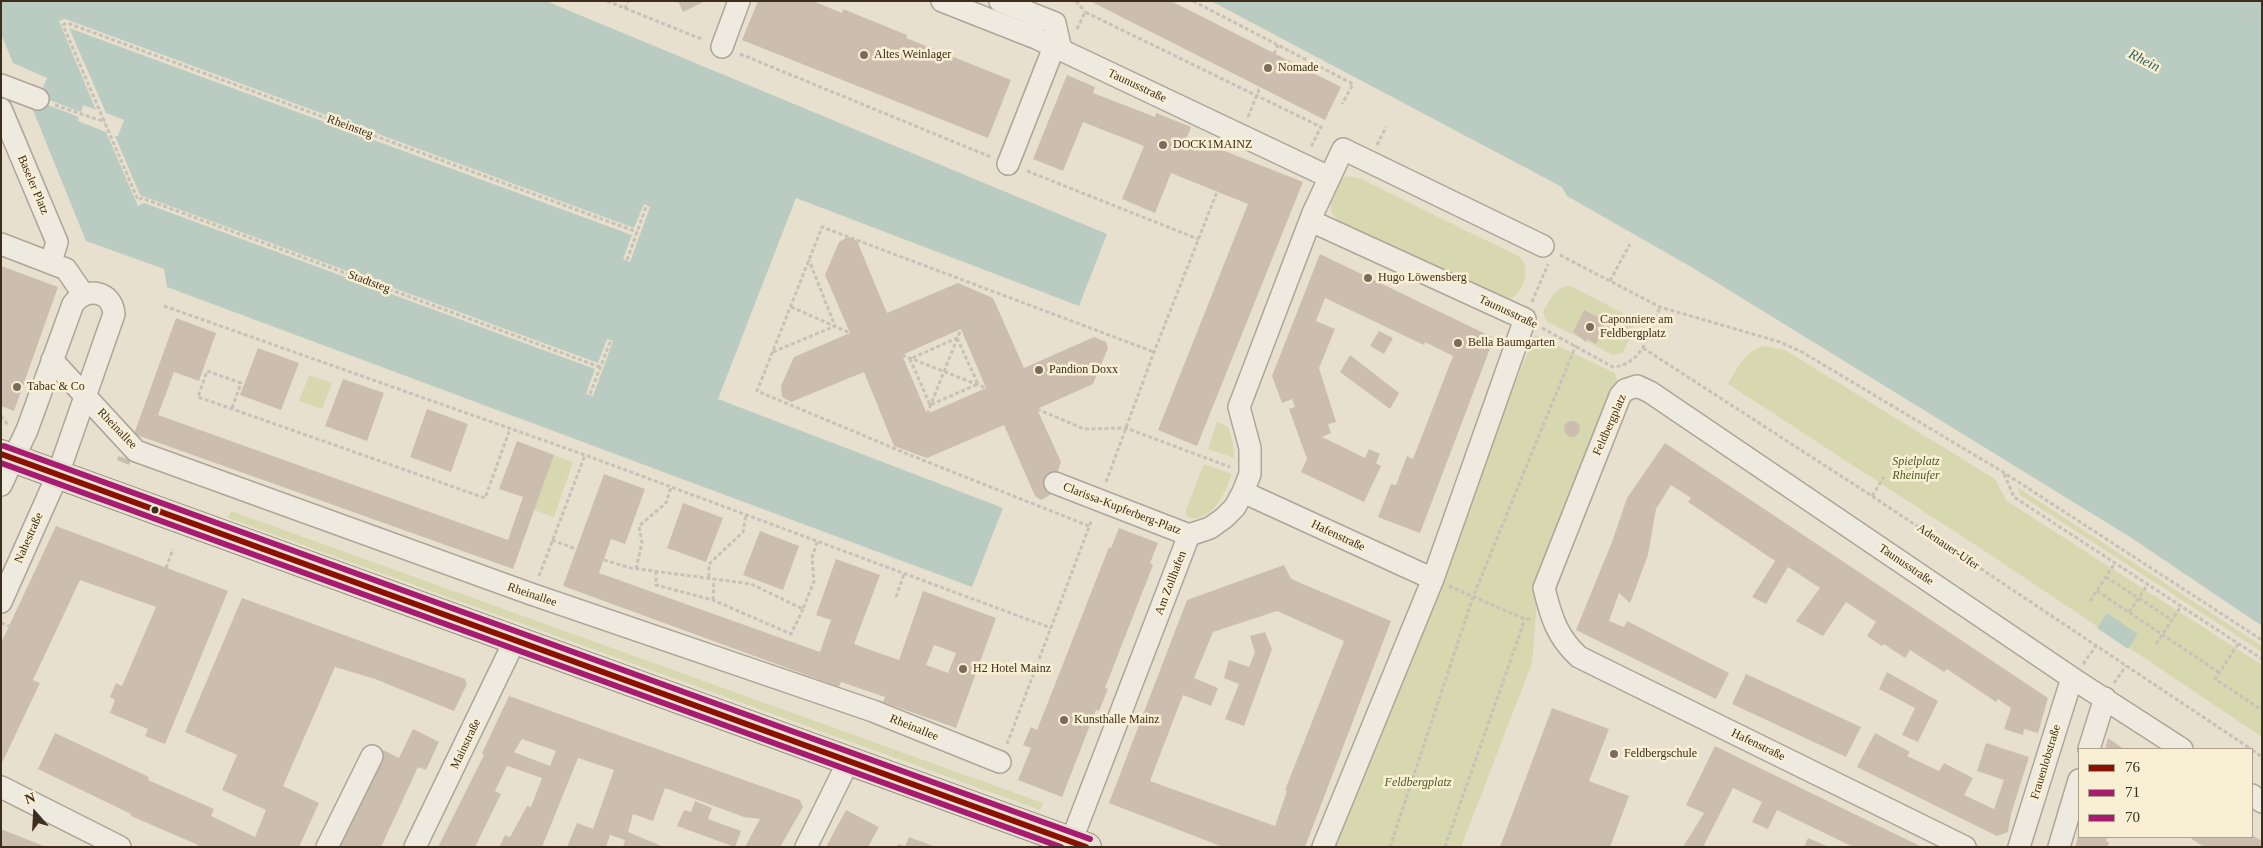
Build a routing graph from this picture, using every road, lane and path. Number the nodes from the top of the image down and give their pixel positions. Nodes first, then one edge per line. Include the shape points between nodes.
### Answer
1 (607, 1) edge
2 (628, 1) edge
3 (739, 1) edge
4 (942, 1) edge
5 (1000, 1) edge
6 (1076, 1) edge
7 (1192, 1) edge
8 (625, 9) junction
9 (1085, 12) junction
10 (1278, 45) junction
11 (722, 47) junction
12 (1060, 50) junction
13 (1274, 54) dead end
14 (1, 84) edge
15 (1260, 87) dead end
16 (1257, 94) junction
17 (38, 99) joint
18 (1342, 104) dead end
19 (1, 109) edge
20 (104, 122) junction
21 (1386, 128) dead end
22 (1240, 136) junction
23 (1376, 145) dead end
24 (1008, 164) junction
25 (1302, 165) junction
26 (1329, 178) junction
27 (646, 207) dead end
28 (1311, 221) junction
29 (637, 232) junction
30 (1198, 239) dead end
31 (1, 244) edge
32 (1630, 244) dead end
33 (1549, 252) junction
34 (809, 259) junction
35 (627, 260) dead end
36 (51, 262) junction
37 (1610, 281) junction
38 (979, 285) junction
39 (976, 291) dead end
40 (83, 294) junction
41 (164, 306) dead end
42 (791, 307) junction
43 (1660, 307) junction
44 (1525, 319) junction
45 (835, 326) junction
46 (961, 329) dead end
47 (850, 333) dead end
48 (958, 338) junction
49 (610, 342) dead end
50 (1576, 346) junction
51 (1643, 348) junction
52 (772, 352) junction
53 (1154, 352) dead end
54 (902, 355) dead end
55 (910, 359) junction
56 (52, 360) junction
57 (600, 367) junction
58 (944, 372) junction
59 (978, 384) junction
60 (986, 388) dead end
61 (1630, 388) joint
62 (590, 394) dead end
63 (84, 395) junction
64 (930, 405) junction
65 (232, 408) junction
66 (1037, 409) dead end
67 (927, 414) dead end
68 (510, 429) junction
69 (585, 455) junction
70 (8, 457) edge
71 (2003, 472) junction
72 (58, 474) junction
73 (1884, 477) dead end
74 (1054, 482) dead end
75 (1246, 483) junction
76 (1, 485) edge
77 (671, 487) junction
78 (1872, 496) junction
79 (746, 515) junction
80 (1089, 526) dead end
81 (1189, 535) junction
82 (552, 540) junction
83 (817, 542) junction
84 (173, 549) dead end
85 (576, 549) dead end
86 (604, 560) dead end
87 (2115, 563) junction
88 (166, 568) dead end
89 (636, 569) junction
90 (656, 571) junction
91 (904, 574) junction
92 (708, 577) junction
93 (2106, 577) junction
94 (714, 578) junction
95 (1433, 579) junction
96 (2148, 584) junction
97 (2097, 590) junction
98 (531, 594) junction
99 (896, 597) dead end
100 (1473, 597) junction
101 (2139, 598) junction
102 (713, 600) junction
103 (1, 602) edge
104 (2090, 602) dead end
105 (2181, 606) junction
106 (803, 609) junction
107 (2129, 612) junction
108 (1525, 618) junction
109 (2172, 620) junction
110 (1, 623) edge
111 (9, 626) dead end
112 (1556, 627) junction
113 (1051, 628) dead end
114 (2163, 634) junction
115 (515, 640) junction
116 (2262, 640) edge
117 (2156, 644) dead end
118 (2238, 644) junction
119 (2262, 659) edge
120 (2220, 673) junction
121 (2072, 678) junction
122 (2104, 698) junction
123 (2262, 710) edge
124 (2089, 748) edge
125 (2180, 748) edge
126 (2248, 748) edge
127 (372, 756) dead end
128 (850, 760) junction
129 (1000, 762) dead end
130 (2078, 783) edge
131 (1, 787) edge
132 (1076, 845) edge
133 (120, 847) edge
134 (328, 847) edge
135 (415, 847) edge
136 (806, 847) edge
137 (1323, 847) edge
138 (1390, 847) edge
139 (1445, 847) edge
140 (1964, 847) edge
141 (2019, 847) edge
142 (2058, 847) edge

1 - 8 path
2 - 8 path
3 - 11 street
4 - 12 street, Taunusstraße
5 - 12 street via 1055,23
6 - 9 path
7 - 10 path
8 - 11 path
9 - 12 path
9 - 16 path
10 - 13 path
10 - 18 path via 1353,84
11 - 24 path
12 - 22 street, Taunusstraße
12 - 24 street
14 - 17 street
15 - 16 path
16 - 22 path
16 - 25 path via 1321,127
17 - 20 path
19 - 36 street, Baseler Platz via 57,242
20 - 29 path, Rheinsteg via 63,25 67,23
20 - 57 path, Stadtsteg via 138,200 142,198
21 - 23 path
22 - 25 street, Taunusstraße
24 - 30 path
25 - 26 street, Taunusstraße
26 - 28 street
26 - 33 street via 1343,149
27 - 29 path
28 - 44 street, Taunusstraße
28 - 75 street via 1238,407 1250,448
29 - 35 path
31 - 36 street
32 - 37 path
33 - 37 path
33 - 44 path
34 - 38 path via 822,227
34 - 42 path
34 - 45 path
36 - 40 street via 66,269
37 - 43 path
38 - 39 path
38 - 53 path
40 - 56 street via 73,304
40 - 63 street, Nahestraße via 104,295 113,306 114,314
41 - 68 path
42 - 45 path
42 - 52 path
43 - 51 path
43 - 71 path via 1780,342 1797,350
44 - 50 path, Taunusstraße
44 - 95 street
45 - 47 path
45 - 52 path
46 - 48 path
48 - 55 path
48 - 58 path
48 - 59 path
49 - 57 path
50 - 51 path, Taunusstraße via 1613,367 1636,358
50 - 100 path
51 - 78 path, Adenauer-Ufer
52 - 80 path via 757,391
54 - 55 path
55 - 58 path
55 - 64 path
56 - 63 street, Rheinallee
56 - 70 street
57 - 62 path
58 - 59 path
58 - 64 path
59 - 60 path
59 - 64 path
61 - 112 street, Feldbergplatz via 1620,396 1544,588
61 - 121 street, Taunusstraße via 1637,386 1650,392
63 - 72 street, Nahestraße
63 - 98 street, Rheinallee via 136,451
64 - 67 path
65 - 65 path via 198,397 207,371 241,383
65 - 68 path via 485,498
66 - 75 path via 1084,429 1126,428
68 - 69 path
69 - 77 path
69 - 82 path
70 - 72 main road
70 - 76 street
71 - 87 path via 2014,497
71 - 116 path
72 - 103 street, Nahestraße
72 - 115 main road
73 - 78 path
74 - 81 street, Clarissa-Kupferberg-Platz
75 - 81 street, Am Zollhafen via 1235,507 1224,518 1210,528
75 - 95 street, Hafenstraße
77 - 79 path
77 - 89 path via 666,503 639,526 642,543
78 - 126 path, Adenauer-Ufer
79 - 83 path
79 - 92 path via 743,532 709,564
81 - 132 street, Am Zollhafen
82 - 85 path
82 - 98 path
83 - 91 path
83 - 106 path via 812,558 814,581
84 - 88 path
86 - 89 path
87 - 93 path
87 - 96 path
89 - 90 path
90 - 92 path
90 - 102 path via 656,585
91 - 99 path
91 - 113 path
92 - 94 path
93 - 97 path
93 - 101 path
94 - 102 path
94 - 106 path via 751,584
95 - 100 path
95 - 137 street
96 - 101 path
96 - 105 path
97 - 104 path
97 - 107 path
98 - 129 street, Rheinallee via 873,711
100 - 108 path
100 - 138 path
101 - 107 path
101 - 109 path
102 - 106 path via 791,634
105 - 109 path
105 - 118 path
107 - 114 path
108 - 112 path
108 - 139 path
109 - 114 path
110 - 111 path
112 - 140 street, Hafenstraße via 1565,644 1579,657
114 - 117 path
114 - 120 path
115 - 128 main road
115 - 135 street, Mainstraße
118 - 119 path
118 - 120 path
120 - 123 path via 2215,679
121 - 122 street, Taunusstraße
121 - 141 street, Frauenlobstraße
122 - 124 street
122 - 125 street, Taunusstraße
127 - 134 street
128 - 132 main road
128 - 136 street
130 - 142 street
131 - 133 street

